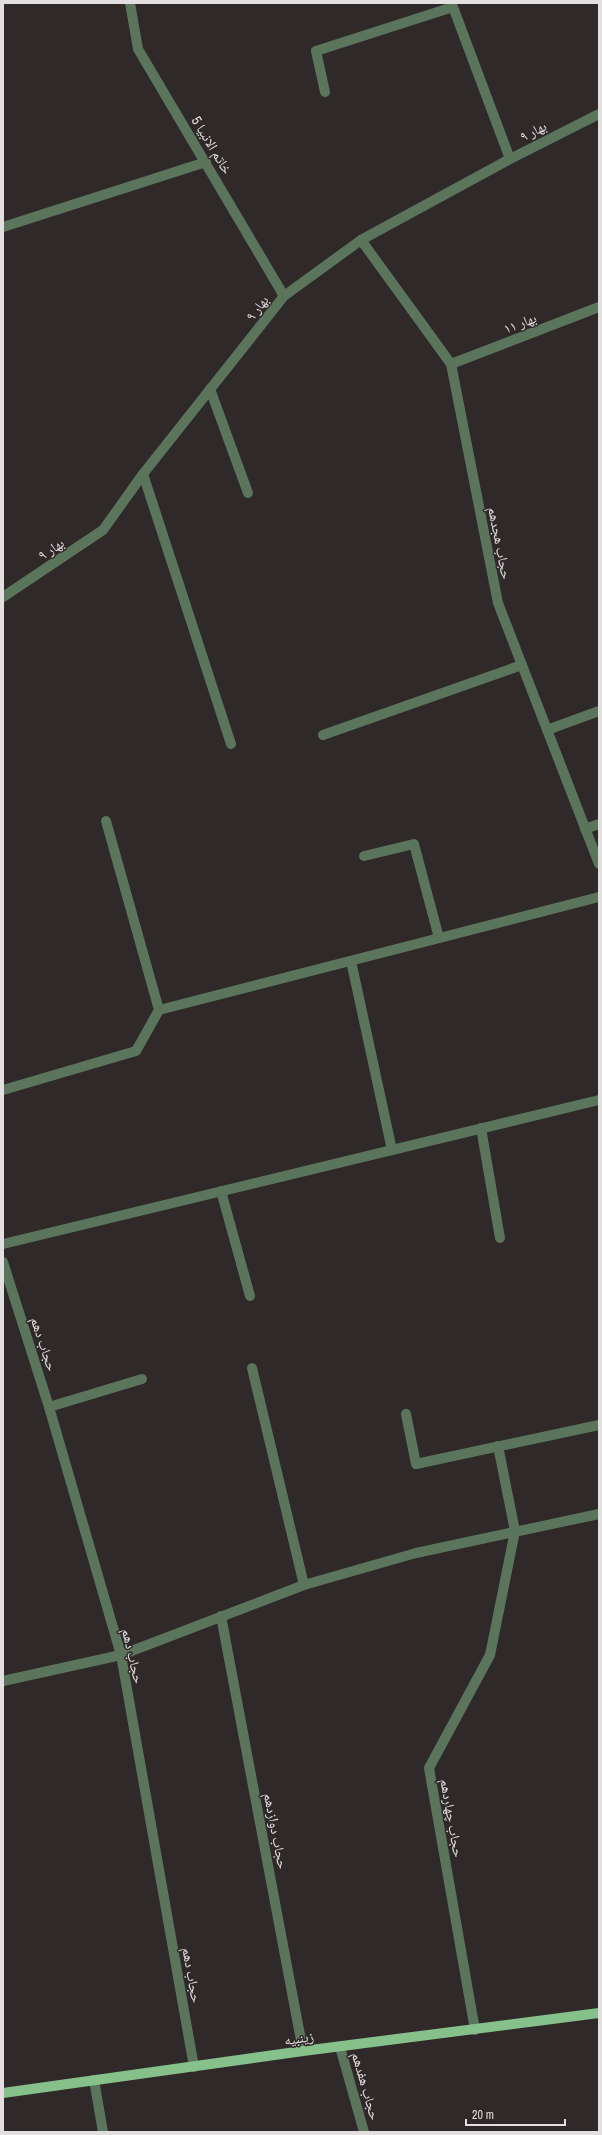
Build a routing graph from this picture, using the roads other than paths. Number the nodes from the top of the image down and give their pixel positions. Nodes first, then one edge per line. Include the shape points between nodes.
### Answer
1 (130, 3) edge
2 (325, 92) dead end
3 (599, 114) edge
4 (510, 159) junction
5 (206, 162) junction
6 (3, 227) edge
7 (361, 240) junction
8 (284, 296) junction
9 (598, 311) edge
10 (451, 364) junction
11 (210, 389) junction
12 (143, 474) junction
13 (248, 493) dead end
14 (3, 597) edge
15 (522, 665) junction
16 (599, 711) edge
17 (547, 730) junction
18 (323, 735) dead end
19 (231, 744) dead end
20 (106, 821) dead end
21 (599, 824) edge
22 (585, 829) junction
23 (364, 856) dead end
24 (599, 864) edge
25 (599, 897) edge
26 (438, 938) junction
27 (351, 961) junction
28 (159, 1010) junction
29 (3, 1090) edge
30 (599, 1100) edge
31 (481, 1128) junction
32 (392, 1150) junction
33 (221, 1191) junction
34 (500, 1238) dead end
35 (3, 1244) edge
36 (3, 1262) edge
37 (250, 1296) dead end
38 (252, 1368) dead end
39 (142, 1379) dead end
40 (49, 1407) junction
41 (406, 1414) dead end
42 (599, 1425) edge
43 (498, 1446) junction
44 (599, 1514) edge
45 (515, 1531) junction
46 (304, 1585) junction
47 (221, 1616) junction
48 (120, 1655) junction
49 (3, 1681) edge
50 (599, 2014) edge
51 (475, 2030) junction
52 (340, 2047) junction
53 (303, 2052) junction
54 (194, 2067) junction
55 (94, 2080) junction
56 (3, 2093) edge
57 (103, 2132) edge
58 (364, 2132) edge

1 - 5 street, خاتم الانبیا 5 via 138,49
2 - 4 street via 316,50 453,7
3 - 4 street, بهار ۹
4 - 7 street, بهار ۹
5 - 6 street
5 - 8 street, خاتم الانبیا 5
7 - 8 street, بهار ۹
7 - 10 street, حجاب هجدهم
8 - 11 street, بهار ۹
9 - 10 street, بهار ۱۱
10 - 15 street, حجاب هجدهم via 498,603
11 - 12 street, بهار ۹
11 - 13 street
12 - 14 street, بهار ۹ via 103,530
12 - 19 street
15 - 17 street, حجاب هجدهم
15 - 18 street
16 - 17 street
17 - 22 street, حجاب هجدهم
20 - 28 street
21 - 22 street
22 - 24 street, حجاب هجدهم
23 - 26 street via 414,844
25 - 26 street
26 - 27 street
27 - 28 street
27 - 32 street
28 - 29 street via 136,1051
30 - 31 street
31 - 32 street
31 - 34 street
32 - 33 street
33 - 35 street
33 - 37 street
36 - 40 street, حجاب دهم
38 - 46 street
39 - 40 street
40 - 48 street, حجاب دهم
41 - 43 street via 416,1464
42 - 43 street
43 - 45 street
44 - 45 street
45 - 46 street via 416,1553
45 - 51 street, حجاب چهاردهم via 490,1655 429,1768
46 - 47 street
47 - 48 street
47 - 53 street, حجاب دوازدهم
48 - 49 street
48 - 54 street, حجاب دهم
50 - 51 main road, زینبیه
51 - 52 main road, زینبیه
52 - 53 main road, زینبیه
52 - 58 street, حجاب هفدهم
53 - 54 main road, زینبیه
54 - 55 main road, زینبیه
55 - 56 main road, زینبیه
55 - 57 street

